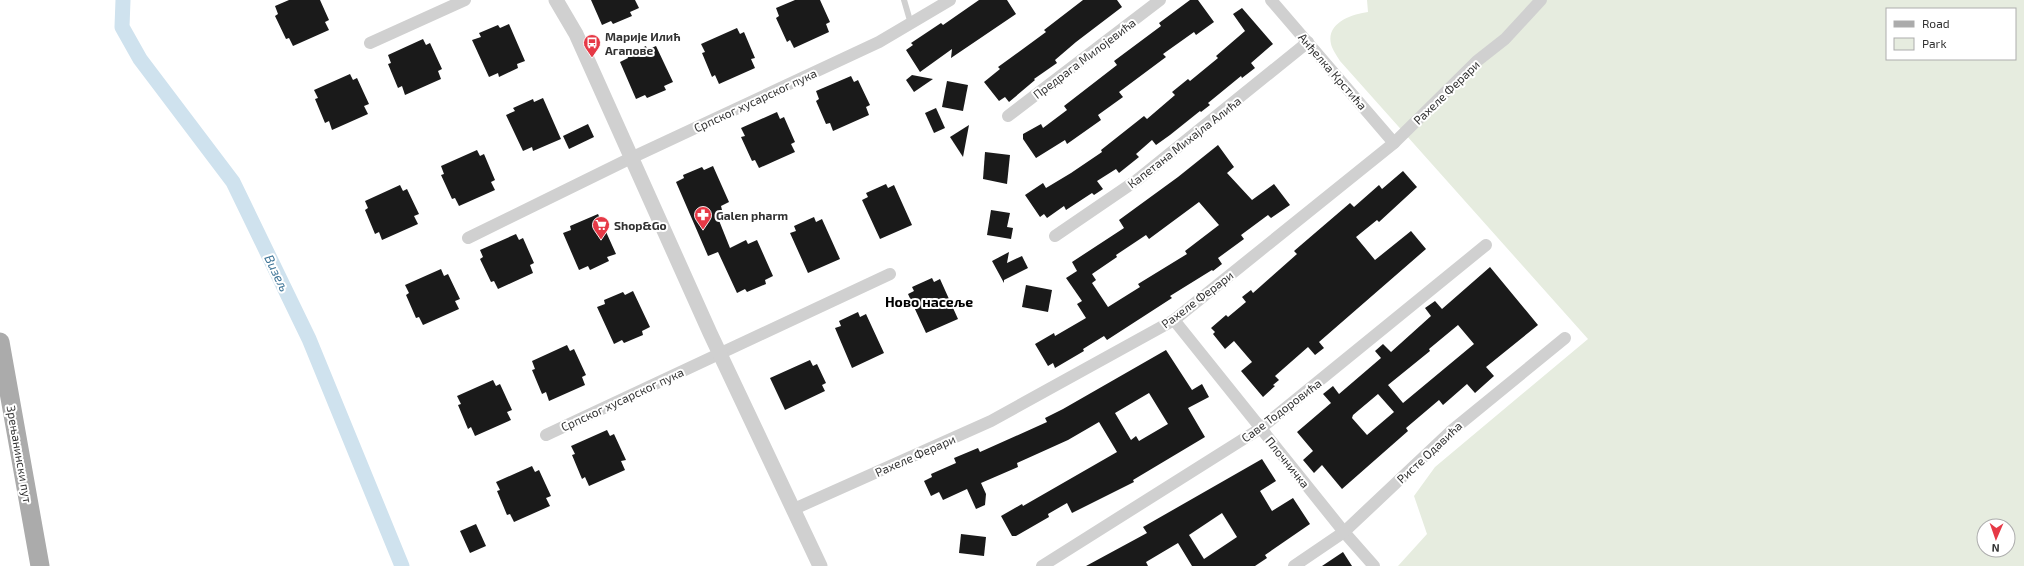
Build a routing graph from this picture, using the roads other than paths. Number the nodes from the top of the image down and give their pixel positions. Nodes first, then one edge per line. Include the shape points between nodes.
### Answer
1 (465, 0) edge
2 (556, 0) edge
3 (904, 0) edge
4 (950, 0) edge
5 (1160, 0) edge
6 (1271, 0) edge
7 (1541, 0) edge
8 (911, 24) junction
9 (1308, 42) junction
10 (370, 43) dead end
11 (1008, 116) dead end
12 (1394, 143) junction
13 (631, 158) junction
14 (1055, 236) dead end
15 (468, 238) dead end
16 (1486, 245) dead end
17 (890, 274) dead end
18 (1174, 320) junction
19 (1565, 338) dead end
20 (0, 342) edge
21 (720, 354) junction
22 (1261, 428) junction
23 (546, 435) dead end
24 (794, 509) junction
25 (1344, 532) junction
26 (40, 566) edge
27 (820, 566) edge
28 (1042, 566) edge
29 (1294, 566) edge
30 (1374, 566) edge

1 - 10 street
2 - 13 street via 576,34
3 - 8 lane
4 - 8 street
5 - 11 street, Предрага Милојевића
6 - 9 street, Анђелка Крстића
7 - 12 street, Рахеле Ферари via 1505,39 1478,61
8 - 13 street, Српског хусарског пука via 879,42
9 - 12 street, Анђелка Крстића
9 - 14 street, Капетана Михајла Алића via 1137,180
12 - 18 street, Рахеле Ферари
13 - 15 street, Српског хусарског пука
13 - 21 street
16 - 22 street, Саве Тодоровића
17 - 21 street, Српског хусарског пука
18 - 22 street, Плочничка
18 - 24 street, Рахеле Ферари via 991,421
19 - 25 street, Ристе Одавића via 1450,432
20 - 26 main road, Зрењанински пут
21 - 23 street, Српског хусарског пука
21 - 24 street
22 - 25 street, Плочничка
22 - 28 street, Саве Тодоровића
24 - 27 street
25 - 29 street, Ристе Одавића
25 - 30 street, Плочничка

